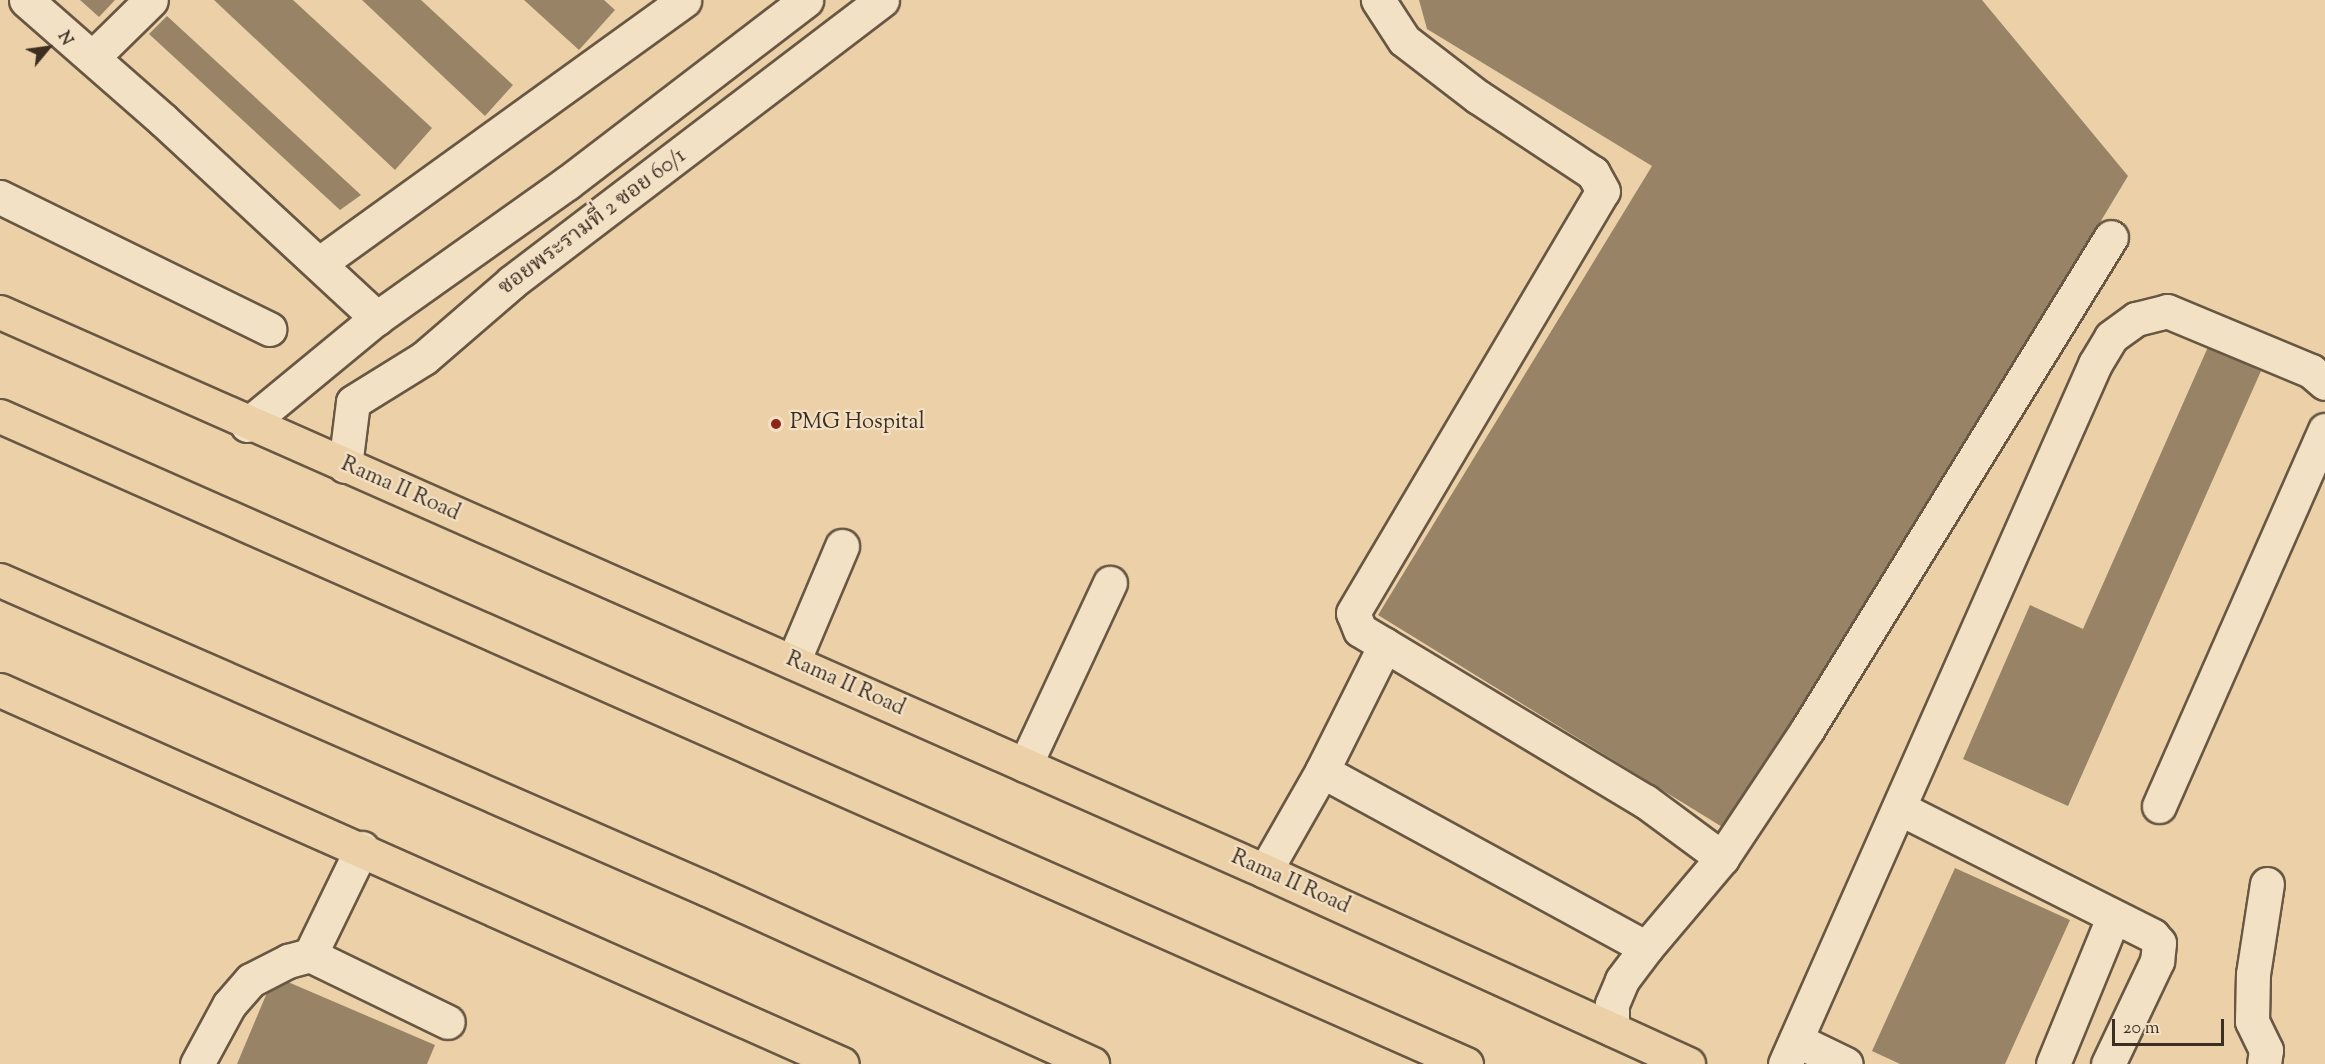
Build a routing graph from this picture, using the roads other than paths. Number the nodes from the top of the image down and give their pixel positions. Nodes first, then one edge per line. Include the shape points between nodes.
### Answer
1 (26, 0) edge
2 (151, 0) edge
3 (684, 0) edge
4 (806, 0) edge
5 (882, 0) edge
6 (1378, 0) edge
7 (93, 57) junction
8 (0, 196) edge
9 (2111, 237) dead end
10 (320, 263) junction
11 (0, 312) edge
12 (377, 318) junction
13 (269, 329) dead end
14 (2325, 383) edge
15 (0, 416) edge
16 (247, 424) junction
17 (2325, 430) edge
18 (345, 466) junction
19 (842, 546) dead end
20 (0, 580) edge
21 (1110, 583) dead end
22 (1385, 645) junction
23 (793, 662) junction
24 (0, 690) edge
25 (1025, 765) junction
26 (1322, 771) junction
27 (2159, 806) dead end
28 (1899, 808) junction
29 (362, 848) junction
30 (1722, 858) junction
31 (1264, 871) junction
32 (2267, 884) dead end
33 (2113, 918) junction
34 (1646, 948) junction
35 (310, 955) junction
36 (448, 1022) dead end
37 (1612, 1029) junction
38 (1790, 1052) edge
39 (197, 1064) edge
40 (842, 1064) edge
41 (1092, 1064) edge
42 (1466, 1064) edge
43 (1688, 1064) edge
44 (1846, 1064) edge
45 (2053, 1064) edge
46 (2108, 1064) edge
47 (2264, 1064) edge

1 - 7 street
2 - 7 street
3 - 10 street
4 - 12 street via 567,183
5 - 18 street, ซอยพระรามที่ 2 ซอย 60/1 via 512,282 424,358 353,402
6 - 22 street via 1404,40 1478,97 1593,173 1603,191 1353,613 1360,630
7 - 10 street
8 - 13 street
9 - 30 street via 1807,730
10 - 12 street
11 - 16 main road, Rama II Road
12 - 16 street
14 - 28 street via 2311,371 2167,311 2136,319 2111,337 2095,364
15 - 42 main road
16 - 18 main road, Rama II Road
17 - 27 street
18 - 23 main road, Rama II Road
19 - 23 street
20 - 41 main road via 707,889
21 - 25 street
22 - 26 street
22 - 30 street via 1646,801
23 - 25 main road, Rama II Road
24 - 29 main road
25 - 31 main road, Rama II Road
26 - 31 street
26 - 34 street
28 - 33 street
28 - 38 street
29 - 35 street
29 - 40 main road
30 - 34 street
31 - 37 main road, Rama II Road
32 - 47 street via 2253,974 2252,1022 2266,1050
33 - 45 street
33 - 46 street via 2153,936 2160,951
34 - 37 street via 1622,980 1612,1004
35 - 36 street
35 - 39 street via 288,961 251,980 229,1005
37 - 43 main road, Rama II Road
38 - 44 street

